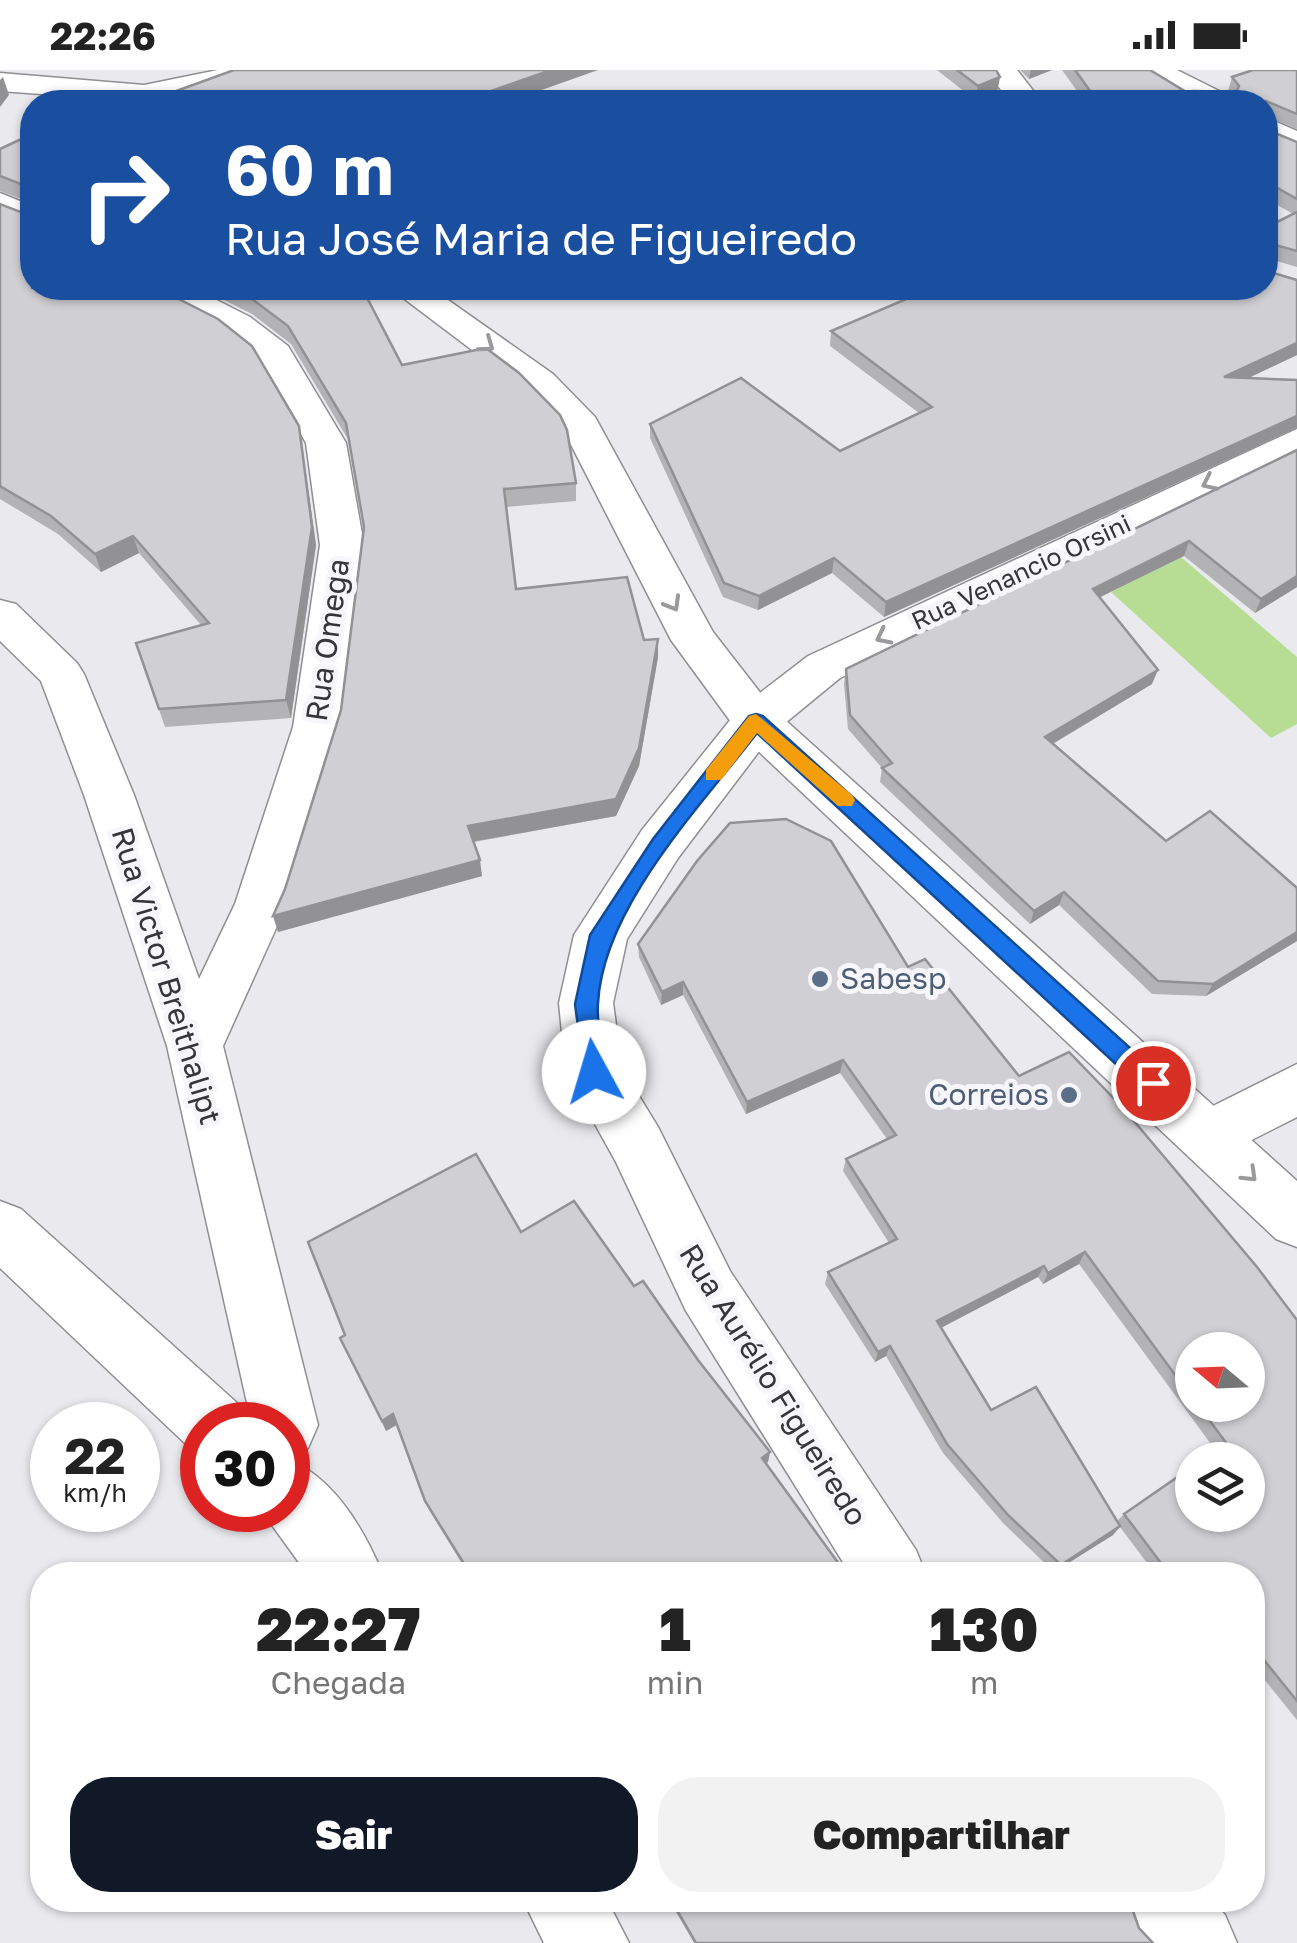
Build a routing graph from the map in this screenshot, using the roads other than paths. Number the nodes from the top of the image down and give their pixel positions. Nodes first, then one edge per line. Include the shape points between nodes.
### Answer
1 (250, 70) edge
2 (1000, 70) edge
3 (1153, 70) edge
4 (0, 82) edge
5 (104, 88) edge
6 (1016, 90) edge
7 (1192, 90) edge
8 (189, 300) edge
9 (425, 300) edge
10 (1297, 442) edge
11 (0, 615) edge
12 (756, 721) junction
13 (194, 1046) junction
14 (1297, 1088) edge
15 (1210, 1136) junction
16 (1297, 1220) edge
17 (0, 1228) edge
18 (189, 1402) edge
19 (279, 1402) edge
20 (310, 1521) edge
21 (339, 1562) edge
22 (881, 1562) edge
23 (570, 1912) edge
24 (1170, 1912) edge
25 (589, 1943) edge
26 (1197, 1943) edge

1 - 5 street via 172,90
2 - 6 street
3 - 7 street
4 - 5 street
8 - 13 street, Rua Omega via 274,354 326,444 342,545 317,727 262,904
9 -> 12 street via 539,382 581,426 694,640
10 -> 12 street, Rua Venancio Orsini via 824,667
11 - 13 street, Rua Victor Breithalipt via 60,674 109,795
12 - 15 street
12 - 22 street, Rua Aurélio Figueiredo via 660,844 601,935 586,1004 594,1072 708,1291
13 - 19 street, Rua Victor Breithalipt
14 - 15 street
15 -> 16 street
17 - 18 street
20 - 21 street
23 - 25 street
24 - 26 street

